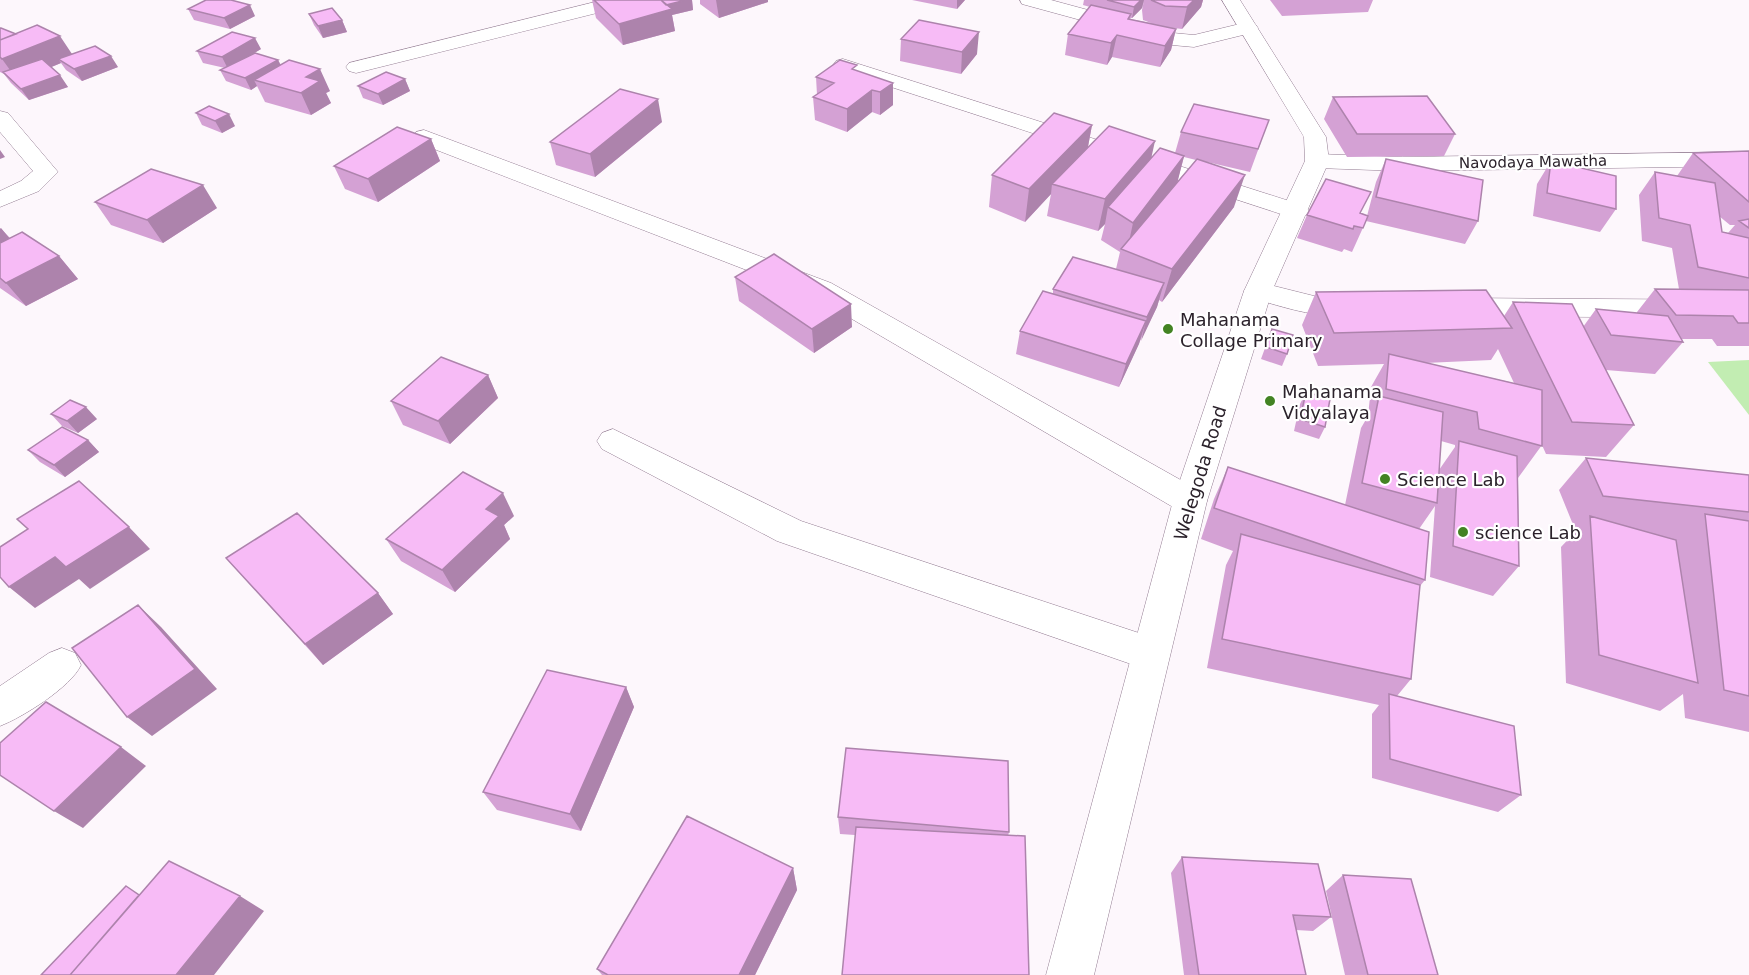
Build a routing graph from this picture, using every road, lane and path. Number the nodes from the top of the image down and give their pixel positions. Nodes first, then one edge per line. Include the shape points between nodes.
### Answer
1 (626, 0) edge
2 (1029, 0) edge
3 (1231, 0) edge
4 (1248, 28) junction
5 (843, 65) edge
6 (356, 67) dead end
7 (0, 118) edge
8 (424, 137) edge
9 (1749, 159) edge
10 (1317, 160) junction
11 (0, 200) edge
12 (1296, 211) junction
13 (1258, 291) junction
14 (1378, 306) edge
15 (1426, 307) edge
16 (1749, 309) edge
17 (613, 441) dead end
18 (1190, 501) junction
19 (1151, 654) junction
20 (62, 665) dead end
21 (0, 708) edge
22 (1070, 975) edge

1 - 6 street
2 - 4 street via 1172,39 1194,41
3 - 4 street
4 - 10 street via 1315,137
5 - 12 street
7 - 11 street via 46,172 30,186
8 - 18 street via 821,289
9 - 10 street, Navodaya Mawatha via 1402,164
10 - 12 street, Welegoda Road
12 - 13 street, Welegoda Road
13 - 14 street via 1318,306
13 - 18 street, Welegoda Road
15 - 16 street
17 - 19 street via 789,531
18 - 19 street, Welegoda Road
19 - 22 street, Welegoda Road
20 - 21 street

